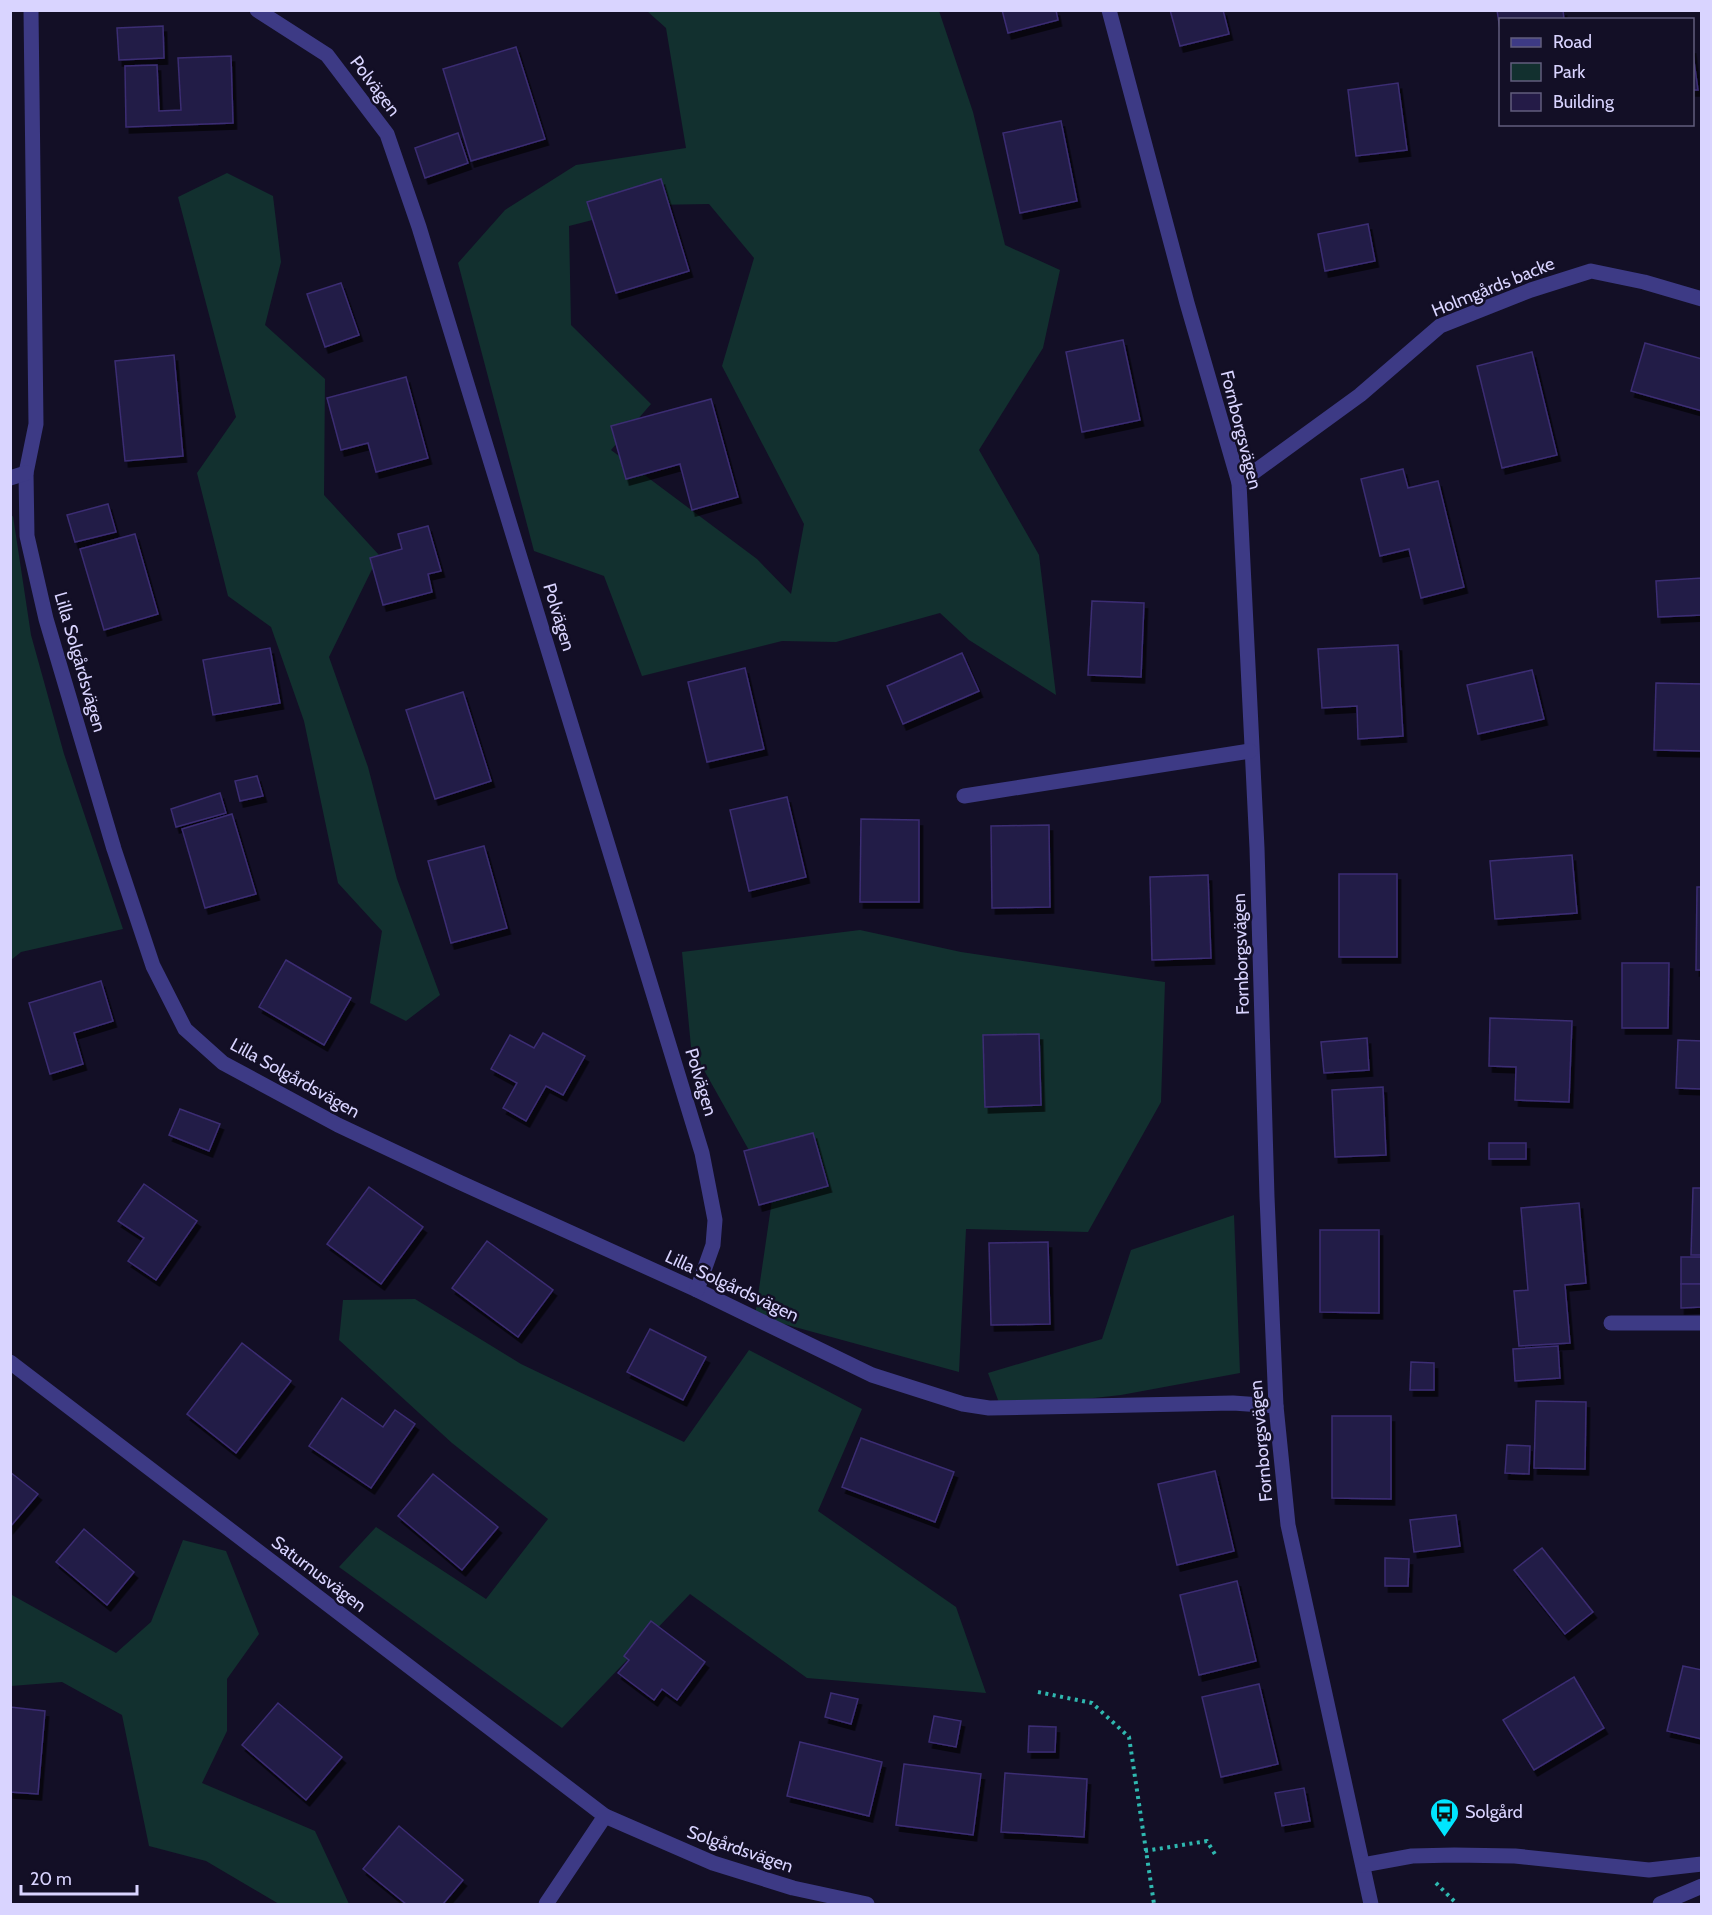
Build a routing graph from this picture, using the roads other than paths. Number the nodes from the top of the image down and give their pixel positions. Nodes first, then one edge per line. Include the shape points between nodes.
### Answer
1 (31, 10) edge
2 (257, 10) edge
3 (1109, 10) edge
4 (1701, 299) edge
5 (26, 473) junction
6 (10, 478) edge
7 (1239, 483) junction
8 (1250, 751) junction
9 (964, 796) dead end
10 (697, 1290) junction
11 (1611, 1323) dead end
12 (1701, 1323) edge
13 (10, 1362) edge
14 (1276, 1406) junction
15 (605, 1816) junction
16 (1701, 1864) edge
17 (1363, 1865) junction
18 (1701, 1886) edge
19 (546, 1905) edge
20 (867, 1905) edge
21 (1371, 1905) edge
22 (1660, 1905) edge

1 - 5 street, Lilla Solgårdsvägen via 36,424
2 - 10 street, Polvägen via 327,55 387,134 702,1153 715,1220 713,1245
3 - 7 street, Fornborgsvägen
4 - 7 street, Holmgårds backe via 1591,271 1440,326 1360,395
5 - 6 street
5 - 10 street, Lilla Solgårdsvägen via 27,536 46,619 153,966 185,1029 223,1063 338,1125
7 - 8 street, Fornborgsvägen
8 - 9 street
8 - 14 street, Fornborgsvägen via 1257,848
10 - 14 street, Lilla Solgårdsvägen via 872,1375 963,1404 989,1408 1233,1403
11 - 12 street
13 - 15 street, Saturnusvägen
14 - 17 street, Fornborgsvägen via 1288,1525
15 - 19 street
15 - 20 street, Solgårdsvägen via 712,1863
16 - 17 street via 1649,1869 1515,1856 1454,1855 1412,1856
17 - 21 street, Fornborgsvägen
18 - 22 street

